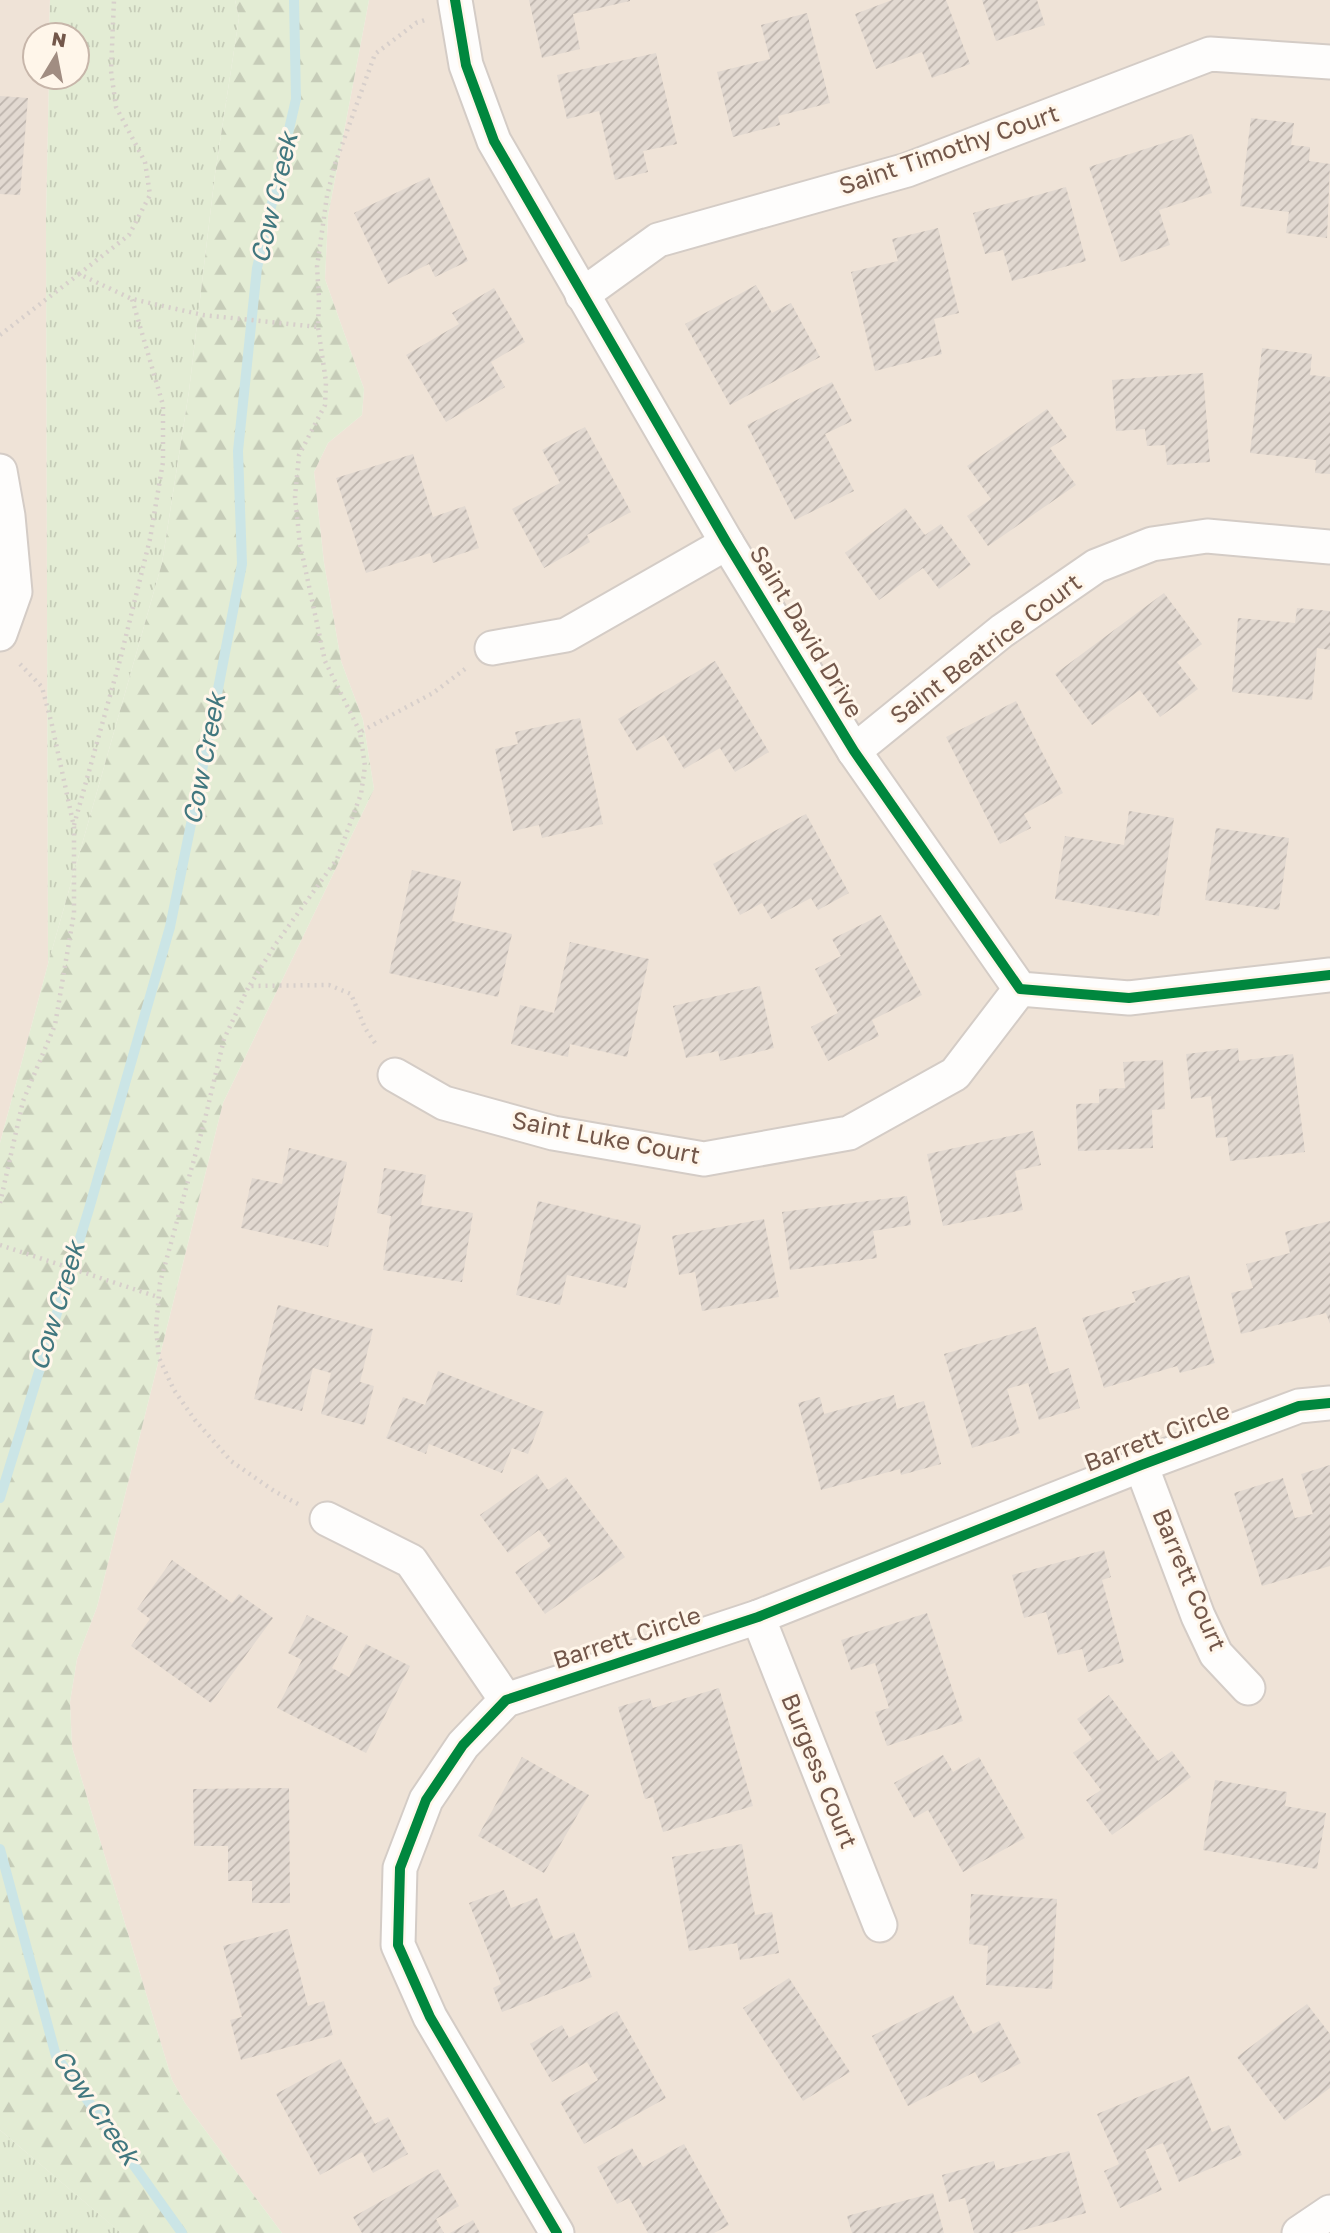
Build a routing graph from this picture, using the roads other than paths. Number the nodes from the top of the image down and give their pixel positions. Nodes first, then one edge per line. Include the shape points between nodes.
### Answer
1 (456, 5) edge
2 (1330, 62) edge
3 (582, 295) junction
4 (0, 471) edge
5 (727, 543) junction
6 (1330, 547) edge
7 (5, 645) edge
8 (492, 648) road end
9 (854, 751) junction
10 (1330, 975) edge
11 (1020, 989) junction
12 (395, 1075) road end
13 (1330, 1403) edge
14 (1141, 1465) junction
15 (327, 1519) road end
16 (758, 1617) junction
17 (1248, 1689) dead end
18 (506, 1700) junction
19 (880, 1925) dead end
20 (1330, 2212) edge
21 (557, 2233) edge
22 (1299, 2233) edge

1 - 3 street, Saint David Drive via 466,65 494,141
2 - 3 street, Saint Timothy Court via 1210,54 907,170 658,240
3 - 5 street, Saint David Drive
4 - 7 street via 15,592
5 - 8 street via 566,635
5 - 9 street, Saint David Drive
6 - 9 street, Saint Beatrice Court via 1207,536 1152,544 1096,566 1002,631
9 - 11 street, Saint David Drive
10 - 11 street via 1129,998
11 - 12 street, Saint Luke Court via 955,1074 849,1133 704,1159 553,1133 456,1107
13 - 14 street, Barrett Circle via 1299,1406
14 - 16 street, Barrett Circle
14 - 17 street, Barrett Court via 1216,1654
15 - 18 street via 411,1561
16 - 18 street, Barrett Circle
16 - 19 street, Burgess Court
18 - 21 street, Barrett Circle via 463,1745 426,1800 400,1868 398,1945 430,2017
20 - 22 street

